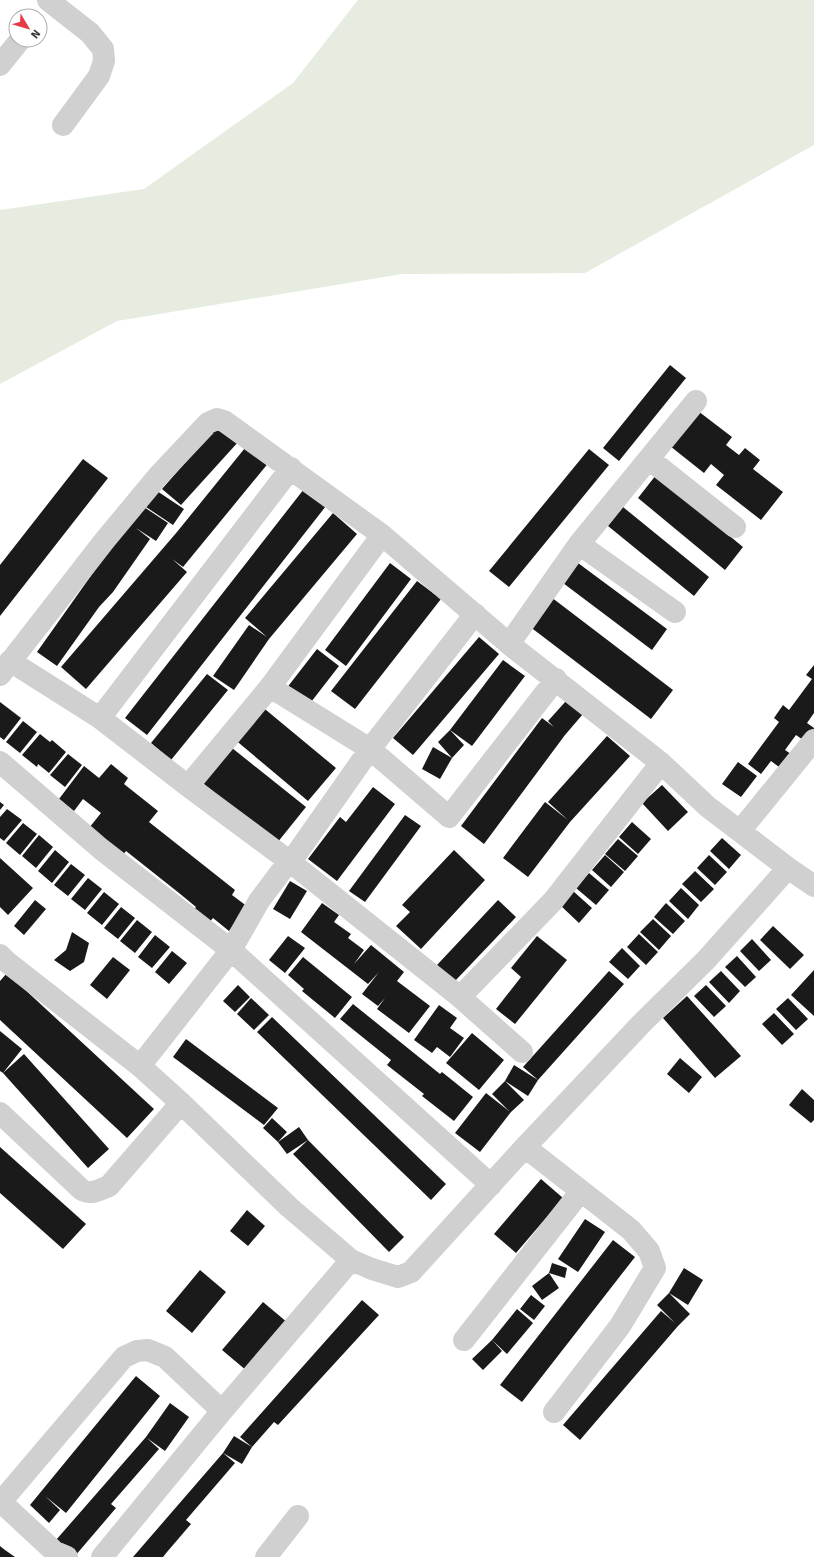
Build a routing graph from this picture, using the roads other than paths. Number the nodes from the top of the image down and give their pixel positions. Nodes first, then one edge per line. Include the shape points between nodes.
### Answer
1 (46, 6) edge
2 (14, 48) edge
3 (0, 65) edge
4 (63, 125) dead end
5 (696, 401) dead end
6 (649, 459) junction
7 (290, 468) junction
8 (735, 527) dead end
9 (382, 535) junction
10 (579, 544) junction
11 (675, 612) dead end
12 (475, 614) junction
13 (509, 644) junction
14 (5, 668) edge
15 (556, 679) junction
16 (270, 687) junction
17 (100, 718) junction
18 (814, 740) edge
19 (370, 749) junction
20 (0, 762) edge
21 (661, 763) junction
22 (188, 786) junction
23 (740, 831) junction
24 (289, 861) junction
25 (788, 868) junction
26 (814, 886) edge
27 (231, 950) junction
28 (2, 962) edge
29 (460, 998) junction
30 (522, 1052) dead end
31 (140, 1066) junction
32 (181, 1103) junction
33 (0, 1113) edge
34 (525, 1147) junction
35 (491, 1184) junction
36 (581, 1191) junction
37 (351, 1260) junction
38 (464, 1340) dead end
39 (222, 1411) junction
40 (554, 1412) dead end
41 (1, 1503) edge
42 (298, 1516) dead end
43 (67, 1557) edge
44 (102, 1557) edge
45 (266, 1557) edge

1 - 4 street via 90,33 103,49 104,61 99,76
2 - 3 street
5 - 6 street
6 - 8 street
6 - 10 street
7 - 9 street
7 - 14 street via 224,421 208,423 125,516
7 - 17 street
9 - 12 street
9 - 16 street
10 - 11 street
10 - 13 street
12 - 13 street
12 - 19 street
13 - 15 street
14 - 17 street
15 - 19 street via 449,817
15 - 21 street
16 - 19 street
16 - 22 street
17 - 22 street
18 - 23 street
19 - 24 street
20 - 27 street via 102,849
21 - 23 street via 708,808
21 - 29 street via 553,901
22 - 24 street
23 - 25 street
24 - 27 street via 258,901
24 - 29 street
25 - 26 street
25 - 34 street via 706,960 643,1022
27 - 31 street
27 - 35 street
28 - 31 street
29 - 30 street
31 - 32 street
32 - 33 street via 108,1186 94,1192 82,1190
32 - 37 street via 290,1207
34 - 35 street
34 - 36 street
35 - 37 street via 411,1272 398,1277
36 - 38 street
36 - 40 street via 631,1230 649,1251 655,1268 620,1326
37 - 39 street
39 - 41 street via 165,1357 148,1350 137,1351 124,1357
39 - 44 street
41 - 43 street via 56,1552
42 - 45 street

